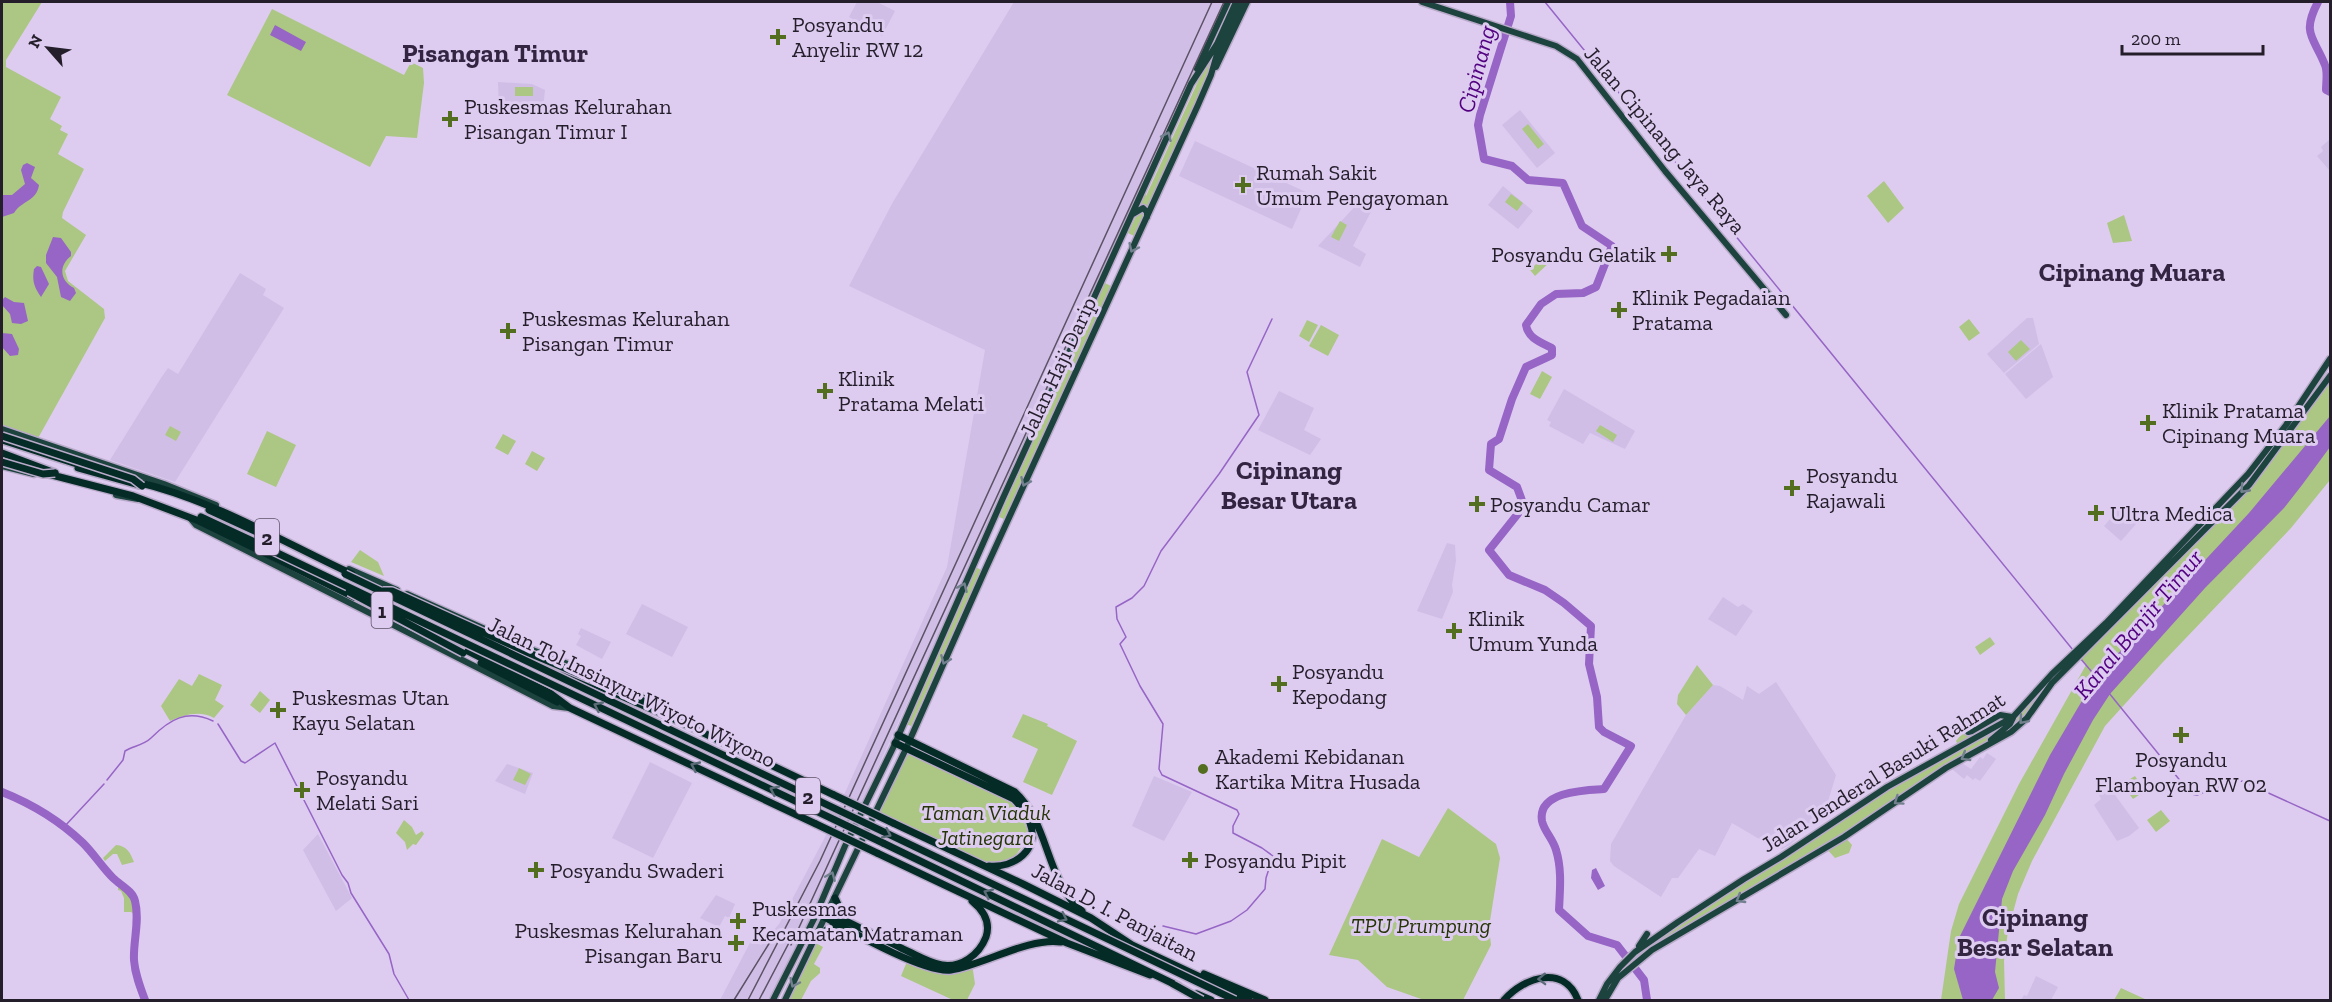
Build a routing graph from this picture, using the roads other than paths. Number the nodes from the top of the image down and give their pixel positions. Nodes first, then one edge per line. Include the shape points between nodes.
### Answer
1 (1228, 2) edge
2 (1239, 2) edge
3 (1246, 2) edge
4 (1422, 2) edge
5 (1211, 75) junction
6 (1191, 84) junction
7 (1144, 189) junction
8 (1157, 195) junction
9 (1133, 214) junction
10 (1146, 219) junction
11 (1786, 315) dead end
12 (2331, 359) edge
13 (2331, 376) edge
14 (2, 429) edge
15 (2, 440) edge
16 (2, 453) edge
17 (2, 461) edge
18 (2, 466) edge
19 (55, 473) junction
20 (139, 499) junction
21 (222, 510) junction
22 (190, 518) junction
23 (272, 550) junction
24 (323, 560) junction
25 (345, 571) junction
26 (337, 589) junction
27 (380, 591) junction
28 (2076, 655) junction
29 (570, 708) junction
30 (2013, 717) junction
31 (672, 718) junction
32 (1966, 728) dead end
33 (896, 739) junction
34 (908, 744) junction
35 (1985, 746) junction
36 (1799, 846) junction
37 (1811, 855) junction
38 (1782, 857) junction
39 (984, 866) junction
40 (1790, 868) junction
41 (955, 890) junction
42 (835, 898) junction
43 (818, 910) junction
44 (827, 914) junction
45 (1090, 918) junction
46 (846, 922) junction
47 (1647, 934) dead end
48 (817, 935) junction
49 (860, 935) junction
50 (1067, 943) junction
51 (1634, 952) junction
52 (1158, 953) dead end
53 (1623, 969) junction
54 (1191, 980) junction
55 (1173, 984) junction
56 (1252, 998) edge
57 (773, 1000) edge
58 (785, 1000) edge
59 (1203, 1000) edge
60 (1211, 1000) edge
61 (1235, 1000) edge
62 (1242, 1000) edge
63 (1265, 1000) edge
64 (1504, 1000) edge
65 (1578, 1000) edge
66 (1599, 1000) edge
67 (1605, 1000) edge

1 - 6 main road
2 - 5 main road, Jalan Haji Darip
2 - 6 main road, Jalan Haji Darip
3 - 5 main road
4 - 11 main road, Jalan Cipinang Jaya Raya via 1563,49 1577,59
5 - 8 main road, Jalan Haji Darip
7 -> 6 main road, Jalan Haji Darip
7 - 8 main road via 1148,200
7 - 9 main road, Jalan Haji Darip
8 - 10 main road, Jalan Haji Darip
9 - 10 main road via 1143,208
33 -> 9 main road, Jalan Haji Darip
10 -> 34 main road, Jalan Haji Darip
12 - 28 main road, Jalan Jenderal Basuki Rahmat via 2248,474
13 -> 28 main road, Jalan Jenderal Basuki Rahmat via 2249,485
14 - 21 main road, 1 via 164,483
15 - 21 highway, 1 via 167,489
15 - 27 highway, Jalan Tol Insinyur Wiyoto Wiyono / 2, bridge via 133,479 142,486 188,500
16 - 19 highway, Jalan Tol Insinyur Wiyoto Wiyono / 2
17 - 19 highway, bridge via 43,474
17 - 20 highway, 1
18 - 20 main road, 1
19 - 23 highway, Jalan Tol Insinyur Wiyoto Wiyono / 2 via 162,503
20 - 22 highway, 1
21 - 24 highway, 1
22 - 26 highway, 1
22 - 29 main road, 1 via 251,555 554,706
23 - 29 highway, bridge
55 -> 23 highway, Jalan Tol Insinyur Wiyoto Wiyono / 2, bridge
24 - 25 highway, 1
24 - 31 main road, 1 via 603,678 657,704
25 - 26 highway via 346,581
25 - 31 highway, 1
26 - 29 highway, 1 via 550,693
27 - 31 highway, bridge via 392,591 648,703
27 -> 54 highway, Jalan Tol Insinyur Wiyoto Wiyono / 2, bridge
28 - 30 main road, Jalan Jenderal Basuki Rahmat
28 -> 35 main road, Jalan Jenderal Basuki Rahmat via 2023,723
41 -> 29 highway, Jalan D. I. Panjaitan / 1, bridge
30 - 32 main road via 2000,715 1972,731
30 - 35 main road
30 - 36 main road, Jalan Jenderal Basuki Rahmat via 1896,782
31 - 39 highway, Jalan D. I. Panjaitan / 1, bridge
33 - 34 highway
43 -> 33 main road, Jalan Haji Darip
34 - 39 highway via 1014,799 1026,814 1032,831 1026,853 1011,864
34 - 42 main road, Jalan Haji Darip
34 - 45 highway via 1015,792 1029,807 1057,878 1072,903
35 -> 37 main road, Jalan Jenderal Basuki Rahmat
36 - 37 main road via 1803,856
36 - 38 main road, Jalan Jenderal Basuki Rahmat
37 - 40 main road, Jalan Jenderal Basuki Rahmat
38 - 40 main road via 1792,859
38 - 51 main road, Jalan Jenderal Basuki Rahmat via 1711,899
39 - 45 highway, Jalan D. I. Panjaitan
40 -> 53 main road, Jalan Jenderal Basuki Rahmat
41 - 46 highway via 979,907 987,930 979,950 954,965 941,965
41 - 50 highway, Jalan D. I. Panjaitan
42 - 44 main road, Jalan Haji Darip
42 - 46 highway
43 - 44 highway
43 - 57 main road, Jalan Haji Darip
44 - 46 highway
44 - 48 main road, Jalan Haji Darip
44 - 49 highway
45 - 56 highway, Jalan D. I. Panjaitan via 1132,945
47 - 51 main road
48 - 49 highway via 833,927
48 -> 58 main road, Jalan Haji Darip
49 - 50 highway via 941,970 1041,944
50 - 59 highway, Jalan D. I. Panjaitan via 1152,975
51 - 53 main road, Jalan Jenderal Basuki Rahmat
52 - 56 highway
53 - 66 main road, Jalan Jenderal Basuki Rahmat via 1607,984
53 - 67 main road, Jalan Jenderal Basuki Rahmat
54 - 61 highway, Jalan Tol Insinyur Wiyoto Wiyono / 2, bridge
54 - 62 highway, bridge
55 - 59 highway, bridge
55 - 60 highway, Jalan Tol Insinyur Wiyoto Wiyono / 2, bridge
56 - 63 highway
65 -> 64 highway via 1567,985 1541,977 1523,983

